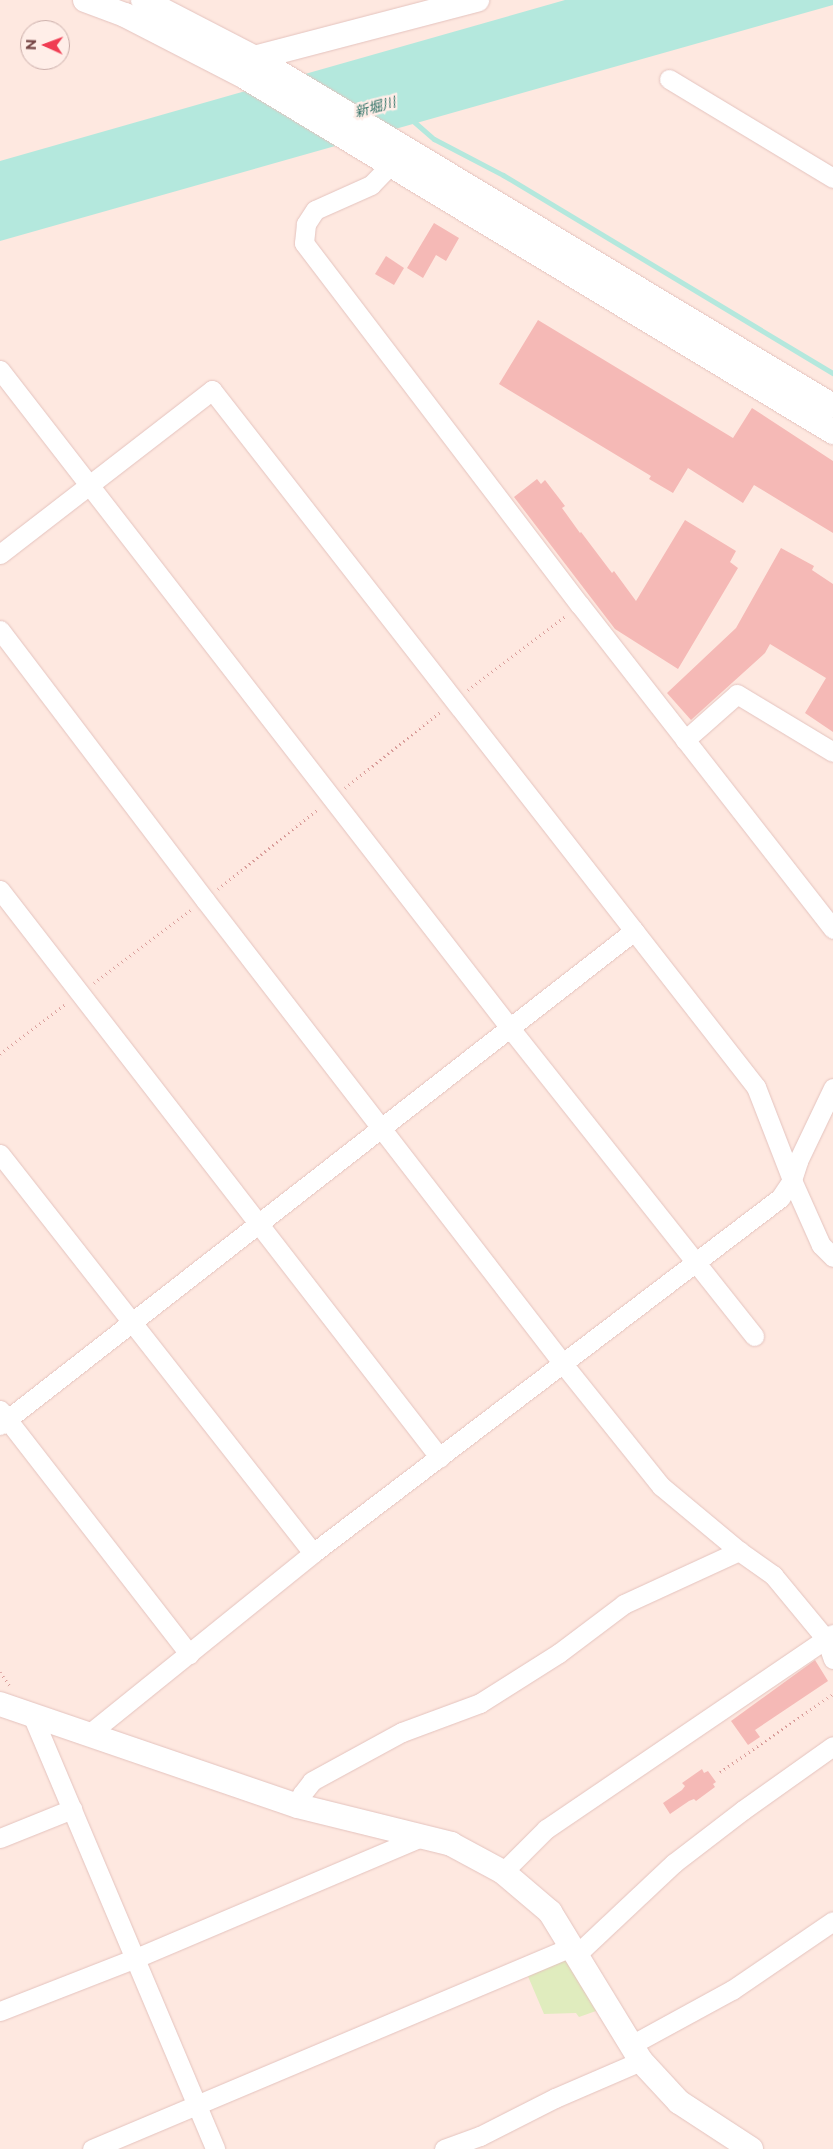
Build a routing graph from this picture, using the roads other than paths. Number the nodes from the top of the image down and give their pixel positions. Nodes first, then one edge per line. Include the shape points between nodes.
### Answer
1 (85, 0) edge
2 (143, 0) edge
3 (477, 0) edge
4 (257, 68) junction
5 (668, 79) dead end
6 (395, 151) junction
7 (833, 178) edge
8 (0, 370) edge
9 (833, 406) edge
10 (833, 432) edge
11 (88, 486) junction
12 (0, 554) edge
13 (0, 630) edge
14 (685, 740) junction
15 (833, 752) edge
16 (0, 890) edge
17 (833, 929) edge
18 (634, 931) junction
19 (510, 1028) junction
20 (833, 1088) edge
21 (382, 1128) junction
22 (0, 1154) edge
23 (792, 1180) junction
24 (258, 1224) junction
25 (833, 1257) edge
26 (696, 1264) junction
27 (131, 1321) junction
28 (754, 1336) dead end
29 (564, 1365) junction
30 (2, 1418) edge
31 (440, 1458) junction
32 (739, 1551) junction
33 (313, 1553) junction
34 (830, 1636) edge
35 (189, 1654) junction
36 (833, 1659) edge
37 (0, 1704) edge
38 (32, 1715) junction
39 (89, 1734) junction
40 (833, 1746) edge
41 (298, 1806) junction
42 (72, 1809) junction
43 (424, 1836) junction
44 (0, 1838) edge
45 (503, 1872) junction
46 (833, 1922) edge
47 (574, 1951) junction
48 (136, 1958) junction
49 (0, 2011) edge
50 (636, 2053) junction
51 (196, 2106) junction
52 (92, 2149) edge
53 (215, 2149) edge
54 (444, 2149) edge
55 (751, 2149) edge

1 - 4 street via 125,16 222,66
2 - 4 street
3 - 4 street
4 - 6 street
4 - 6 street via 361,147
5 - 7 street
6 - 9 street
6 - 10 street
6 - 14 street via 371,186 314,210 306,224 304,243
8 - 11 street
11 - 12 street
11 - 18 street via 212,390
11 - 19 street
13 - 21 street
14 - 15 street via 737,694
14 - 17 street
16 - 24 street
18 - 19 street
18 - 23 street via 756,1087
19 - 21 street
19 - 26 street
20 - 23 street
21 - 24 street
21 - 29 street
22 - 27 street
23 - 25 street via 821,1245
23 - 26 street via 780,1198
24 - 27 street
24 - 31 street
26 - 28 street
26 - 29 street
27 - 30 street
27 - 33 street
29 - 31 street
29 - 32 street via 661,1486
30 - 35 street
31 - 33 street
32 - 34 street via 773,1575
32 - 41 street via 624,1604 559,1653 480,1703 402,1732 312,1781
33 - 35 street
34 - 36 street
34 - 45 street via 546,1830
35 - 39 street
37 - 38 street
38 - 39 street
38 - 42 street
39 - 41 street
40 - 47 street via 674,1863
41 - 43 street
42 - 44 street
42 - 48 street
43 - 45 street via 451,1844
43 - 48 street
45 - 47 street via 550,1912
46 - 50 street
47 - 50 street
47 - 51 street
48 - 49 street
48 - 51 street
50 - 54 street via 480,2136
50 - 55 street via 679,2102
51 - 52 street
51 - 53 street

